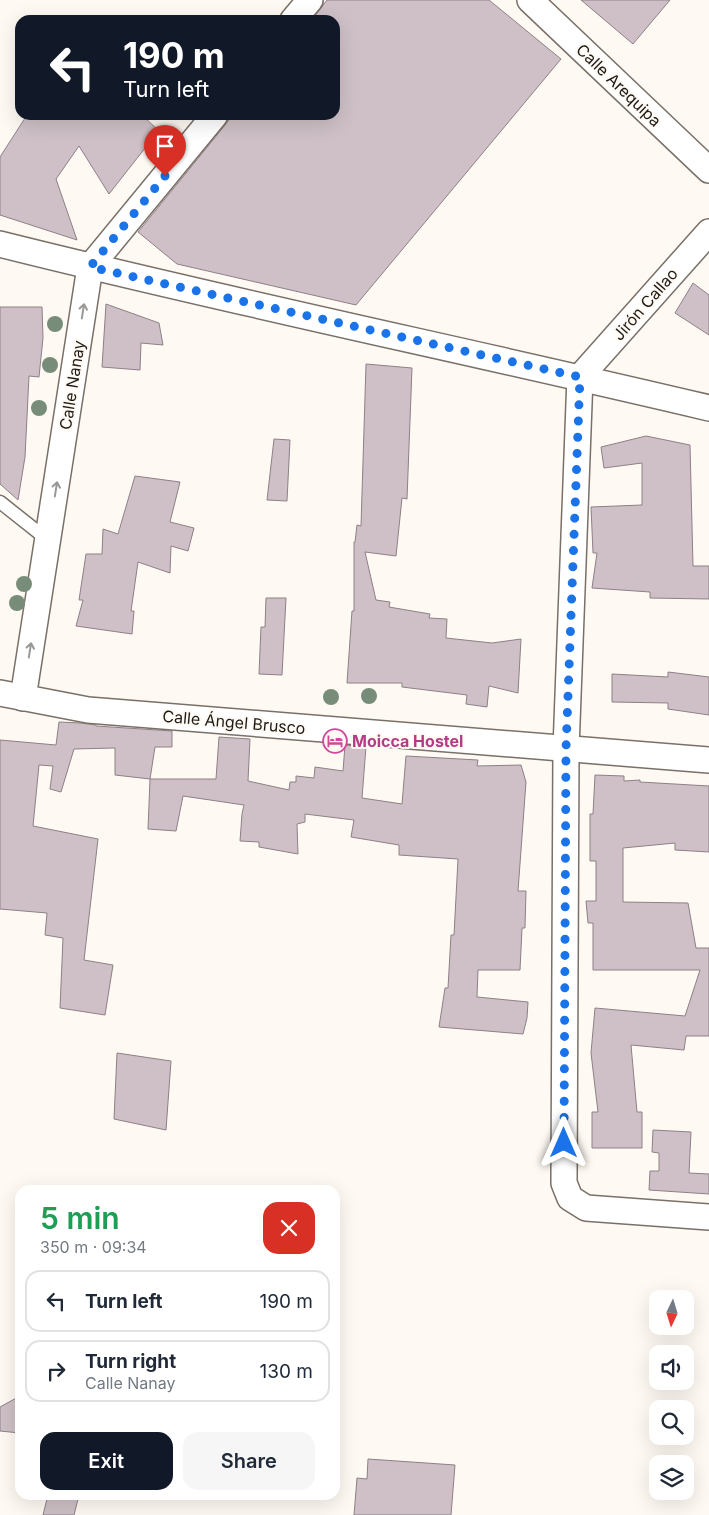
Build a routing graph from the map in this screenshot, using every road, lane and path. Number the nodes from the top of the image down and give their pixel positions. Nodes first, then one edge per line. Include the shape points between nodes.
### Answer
1 (310, 0) edge
2 (530, 0) edge
3 (297, 15) edge
4 (211, 120) edge
5 (709, 170) edge
6 (709, 232) edge
7 (0, 244) edge
8 (90, 267) junction
9 (580, 377) junction
10 (709, 408) edge
11 (0, 502) edge
12 (48, 540) junction
13 (12, 695) edge
14 (566, 749) junction
15 (709, 760) edge
16 (709, 1217) edge

1 - 3 street
2 - 5 street, Calle Arequipa
4 - 8 street
6 - 9 street, Jirón Callao
7 - 8 street
8 - 9 street
12 -> 8 street, Calle Nanay
9 - 10 street
9 - 14 street
11 - 12 lane
13 -> 12 street, Calle Nanay
13 - 14 street, Calle Ángel Brusco via 88,710
14 - 15 street, Calle Ángel Brusco
14 - 16 street via 564,1183 570,1198 586,1208

